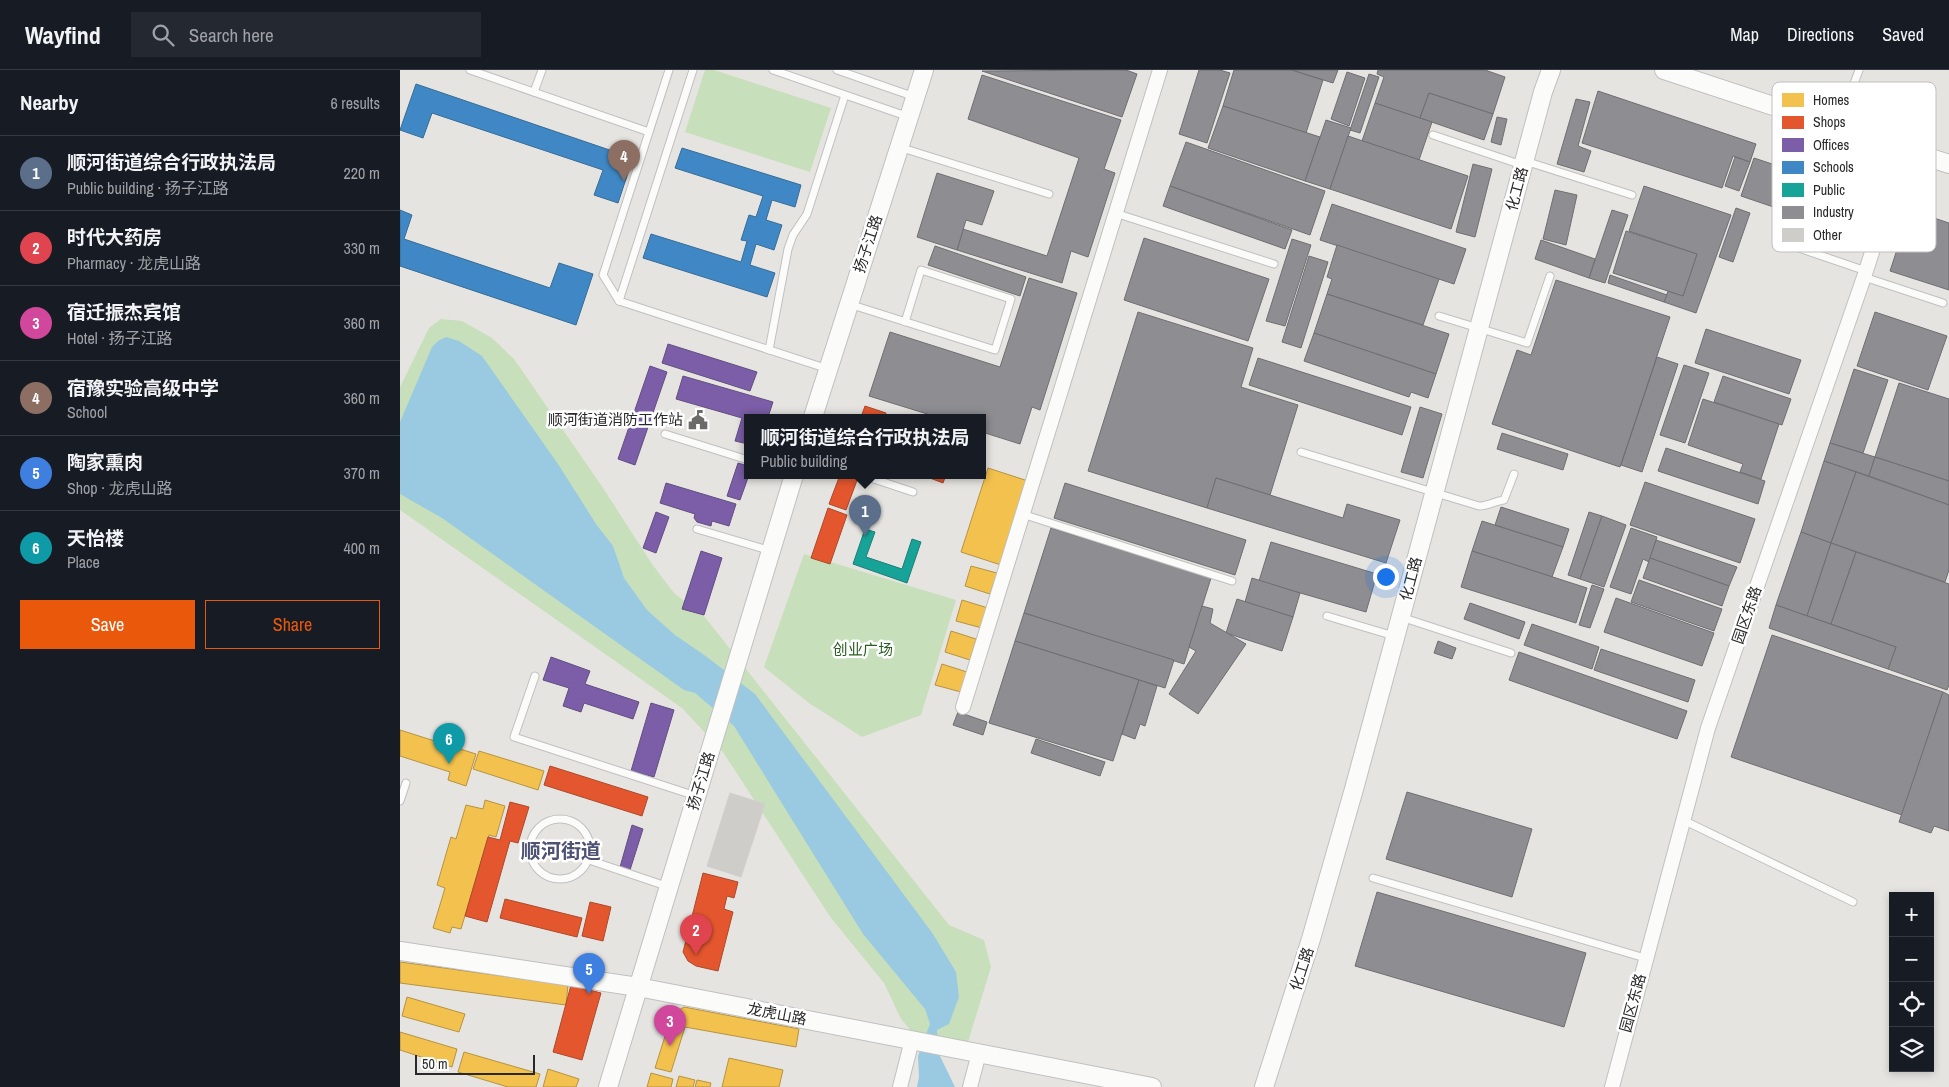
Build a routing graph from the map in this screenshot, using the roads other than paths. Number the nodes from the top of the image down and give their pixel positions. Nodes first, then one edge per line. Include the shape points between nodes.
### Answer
1 (470, 70) edge
2 (542, 70) edge
3 (669, 70) edge
4 (693, 70) edge
5 (773, 70) edge
6 (837, 70) edge
7 (924, 70) edge
8 (1160, 70) edge
9 (1551, 70) edge
10 (1566, 70) edge
11 (1859, 70) edge
12 (1671, 71) edge
13 (1855, 82) edge
14 (534, 92) junction
15 (845, 95) junction
16 (915, 97) junction
17 (1772, 105) edge
18 (909, 116) junction
19 (649, 132) junction
20 (1433, 135) dead end
21 (899, 147) junction
22 (1936, 160) edge
23 (1524, 163) junction
24 (1949, 164) edge
25 (1049, 194) dead end
26 (1632, 195) dead end
27 (1115, 213) junction
28 (1808, 252) edge
29 (1872, 252) edge
30 (1274, 264) dead end
31 (1865, 274) junction
32 (1550, 276) dead end
33 (618, 301) junction
34 (849, 303) junction
35 (1942, 303) dead end
36 (1439, 316) dead end
37 (905, 322) junction
38 (1479, 328) junction
39 (769, 350) junction
40 (828, 369) junction
41 (814, 414) edge
42 (665, 434) dead end
43 (1301, 452) dead end
44 (744, 459) edge
45 (1514, 474) dead end
46 (793, 479) edge
47 (874, 479) edge
48 (912, 492) dead end
49 (1434, 492) junction
50 (1022, 514) junction
51 (697, 528) dead end
52 (771, 551) junction
53 (1232, 581) dead end
54 (1327, 616) dead end
55 (1401, 617) junction
56 (1395, 637) junction
57 (1510, 653) dead end
58 (535, 676) dead end
59 (963, 707) dead end
60 (406, 784) dead end
61 (696, 796) junction
62 (400, 801) edge
63 (1683, 820) junction
64 (589, 860) junction
65 (1373, 878) dead end
66 (669, 886) junction
67 (1853, 902) dead end
68 (400, 951) edge
69 (1645, 958) junction
70 (638, 987) junction
71 (912, 1040) junction
72 (979, 1053) junction
73 (1126, 1084) edge
74 (608, 1087) edge
75 (900, 1087) edge
76 (970, 1087) edge
77 (1152, 1087) edge
78 (1264, 1087) edge
79 (1612, 1087) edge

1 - 14 lane
2 - 14 lane
3 - 19 lane
4 - 33 lane
5 - 15 lane
6 - 16 lane
7 - 16 street, 扬子江路
8 - 27 street
9 - 10 street, 化工路
9 - 23 street, 化工路
11 - 13 lane
12 - 17 street
14 - 19 lane
15 - 18 lane
15 - 39 lane via 807,214 793,235 788,250
16 - 18 street, 扬子江路
18 - 21 street, 扬子江路
19 - 33 lane via 602,275
20 - 23 lane
21 - 25 lane
21 - 34 street, 扬子江路
22 - 24 street
23 - 26 lane
23 - 38 street, 化工路
27 - 30 lane
27 - 50 street
28 - 31 lane
29 - 31 street, 园区东路
31 - 35 lane
31 - 63 street, 园区东路 via 1708,728
32 - 38 lane via 1528,343
33 - 39 lane
34 - 37 lane
34 - 40 street, 扬子江路
36 - 38 lane
37 - 37 lane via 995,350 1011,299 921,270
38 - 49 street, 化工路
39 - 40 lane
40 - 41 street, 扬子江路
42 - 44 lane
43 - 49 lane
45 - 49 lane via 1504,500 1487,506
46 - 52 street, 扬子江路
47 - 48 lane
49 - 55 street, 化工路
50 - 53 lane
50 - 59 street
51 - 52 lane
52 - 61 street, 扬子江路
54 - 56 lane
55 - 56 street, 化工路
55 - 57 lane
56 - 78 street, 化工路 via 1311,939
58 - 61 lane via 514,737
60 - 62 lane
61 - 66 street, 扬子江路
63 - 67 lane
63 - 69 street, 园区东路
64 - 64 lane via 590,840 581,827 568,820 548,821 533,835 530,854 534,864 548,877 557,879 576,875
64 - 66 lane
65 - 69 lane
66 - 70 street, 扬子江路
68 - 70 street, 龙虎山路
69 - 79 street, 园区东路
70 - 71 street, 龙虎山路
70 - 74 street, 扬子江路
71 - 72 street, 龙虎山路
71 - 75 street
72 - 73 street, 龙虎山路
72 - 76 street
73 - 77 street, 龙虎山路

